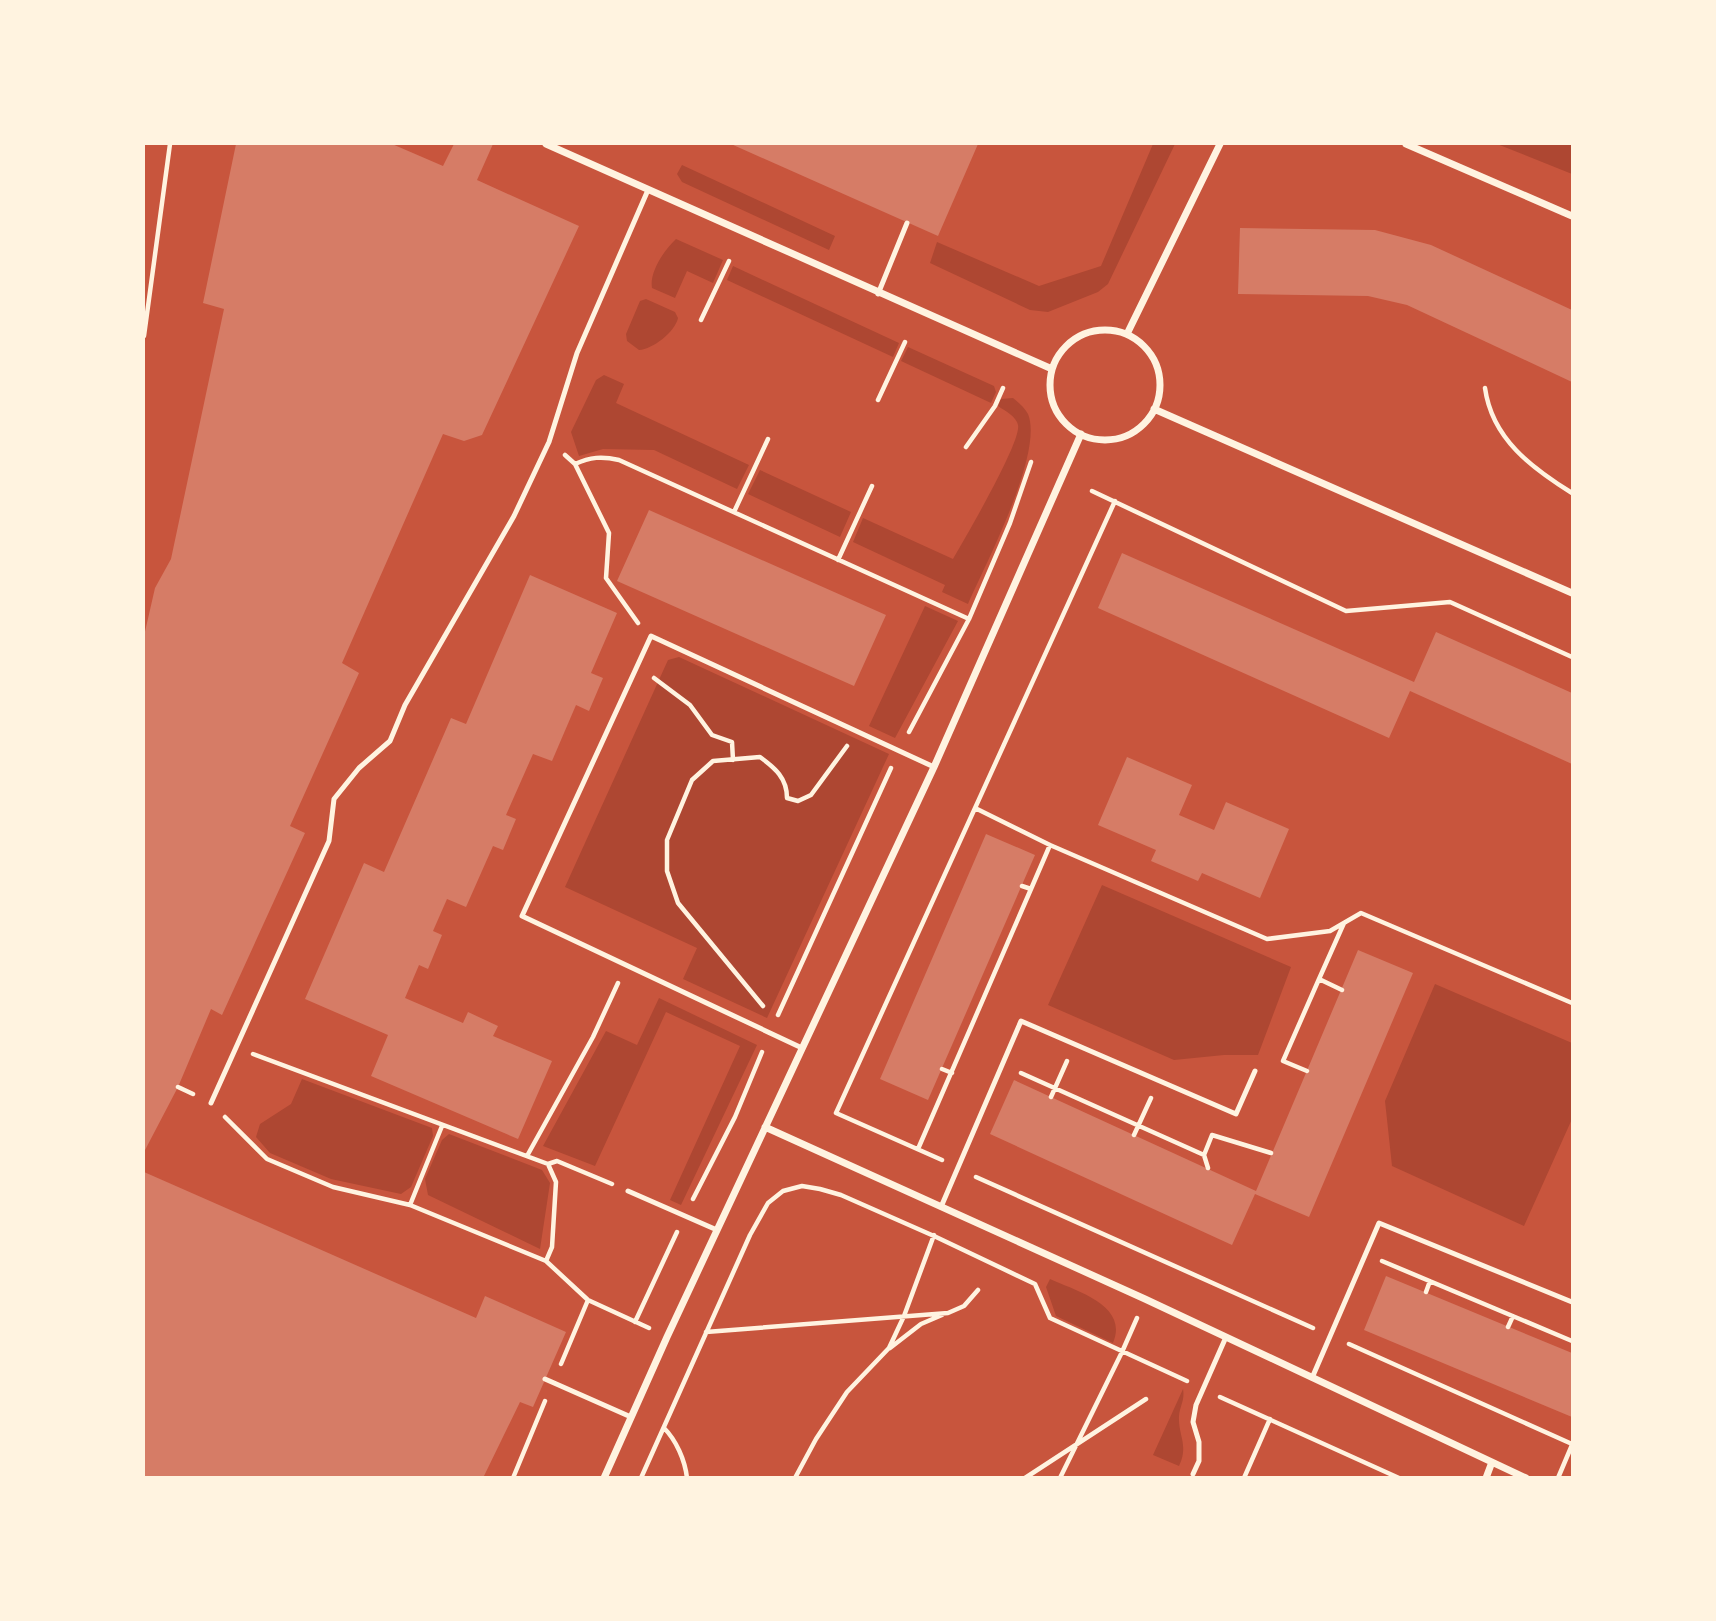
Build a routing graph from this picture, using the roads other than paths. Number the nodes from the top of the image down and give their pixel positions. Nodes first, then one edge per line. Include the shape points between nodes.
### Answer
1 (546, 144) edge
2 (1220, 144) edge
3 (1406, 144) edge
4 (648, 190) junction
5 (1573, 216) edge
6 (907, 223) dead end
7 (878, 293) junction
8 (1127, 334) junction
9 (1052, 369) junction
10 (1154, 409) junction
11 (1081, 434) junction
12 (1573, 593) edge
13 (934, 767) junction
14 (802, 1048) junction
15 (1255, 1071) dead end
16 (211, 1103) road end
17 (765, 1127) junction
18 (628, 1191) road end
19 (941, 1207) junction
20 (717, 1230) junction
21 (1573, 1302) edge
22 (1226, 1337) junction
23 (1312, 1378) junction
24 (545, 1379) dead end
25 (631, 1417) junction
26 (1492, 1462) junction
27 (1193, 1475) dead end
28 (604, 1478) edge
29 (1486, 1478) edge
30 (1526, 1478) edge

1 - 4 street
2 - 8 street
3 - 5 street
4 - 7 street
4 - 16 lane via 577,353 550,442 514,516 405,705 390,741 359,768 334,799 329,841
6 - 7 lane
7 - 9 street
8 - 9 street via 1087,332 1061,350
8 - 10 street via 1145,347 1155,363 1160,383
9 - 11 street via 1049,386 1054,405
10 - 11 street via 1143,425 1121,437 1098,439
10 - 12 street
11 - 13 street
13 - 14 street
13 - 14 lane via 651,636 522,916
14 - 17 street
15 - 19 lane via 1236,1114 1021,1021
17 - 19 street
17 - 20 street
18 - 20 lane
19 - 22 street
20 - 25 street
21 - 23 lane via 1379,1223
22 - 23 street
22 - 27 lane via 1196,1405 1193,1422 1199,1461
23 - 26 street
24 - 25 lane
25 - 28 street
26 - 29 street
26 - 30 street

